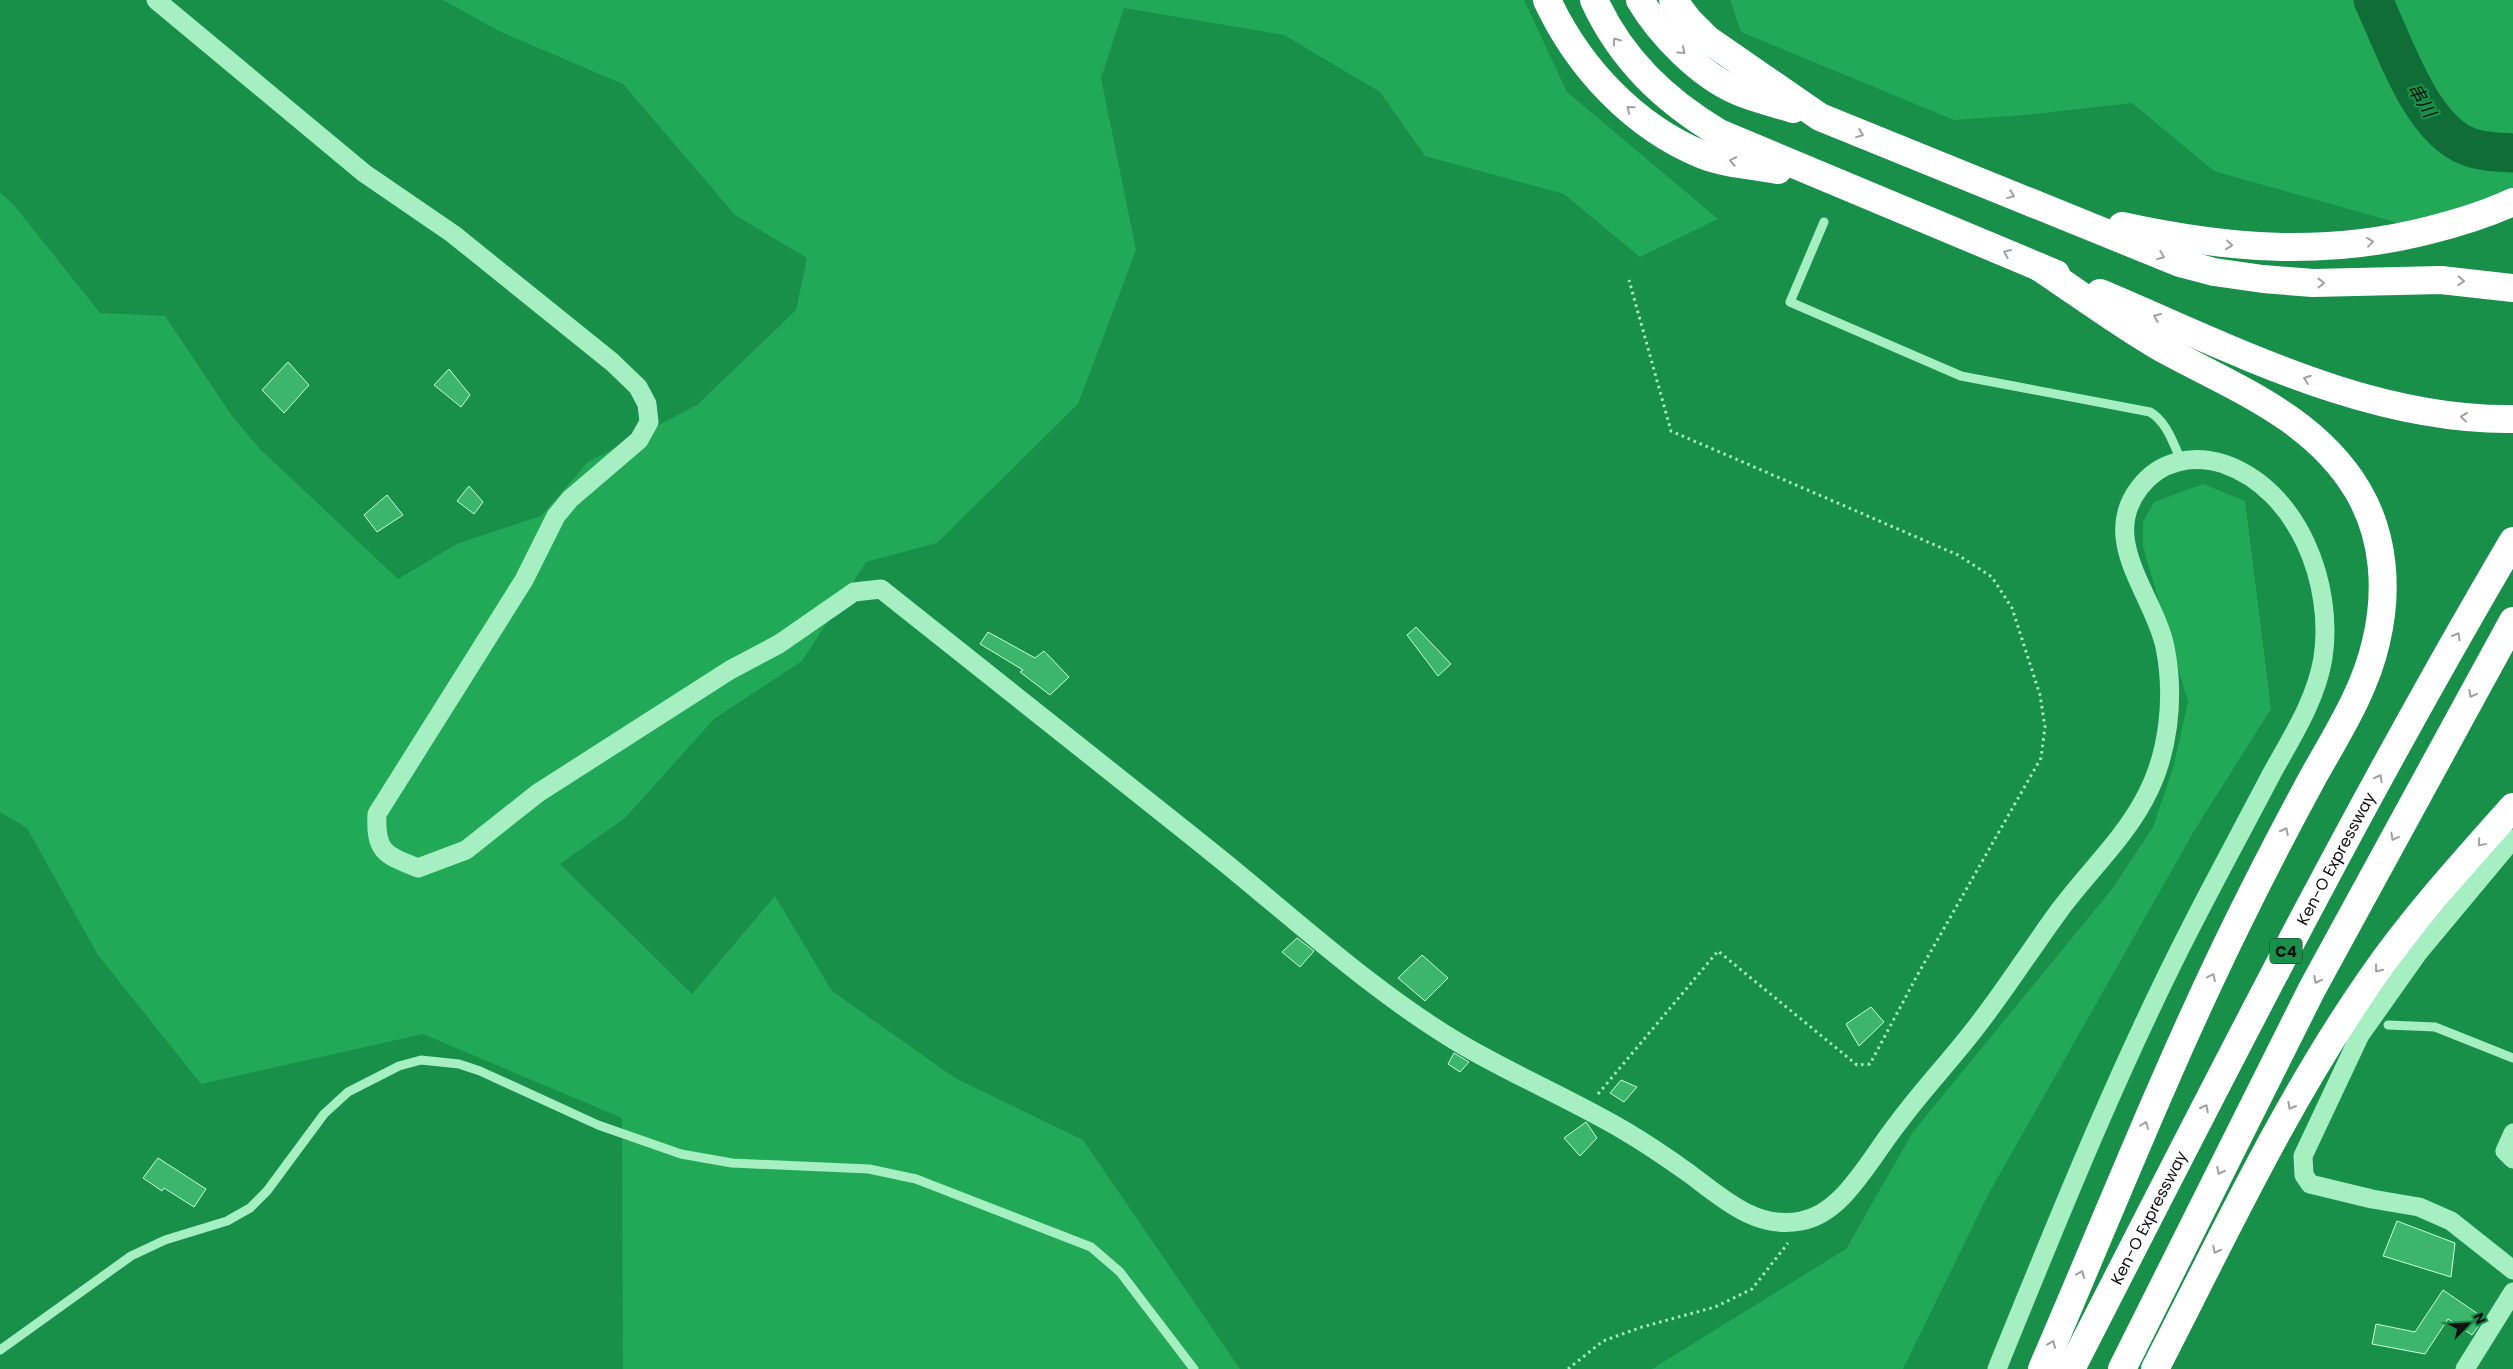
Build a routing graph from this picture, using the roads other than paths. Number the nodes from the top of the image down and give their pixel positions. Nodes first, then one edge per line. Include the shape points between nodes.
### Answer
1 (156, 0) edge
2 (1548, 0) edge
3 (1594, 0) edge
4 (1640, 0) edge
5 (1672, 0) edge
6 (1820, 117) junction
7 (1833, 181) junction
8 (2513, 202) edge
9 (2044, 209) junction
10 (1824, 222) dead end
11 (2039, 267) junction
12 (2513, 288) edge
13 (2513, 419) edge
14 (2180, 460) junction
15 (2513, 541) edge
16 (2513, 621) edge
17 (2513, 807) edge
18 (2513, 839) edge
19 (2388, 1025) dead end
20 (2513, 1058) edge
21 (2513, 1133) edge
22 (2513, 1159) edge
23 (2513, 1270) edge
24 (2513, 1292) edge
25 (0, 1350) edge
26 (1194, 1369) edge
27 (1997, 1369) edge
28 (2042, 1369) edge
29 (2071, 1369) edge
30 (2122, 1369) edge
31 (2155, 1369) edge
32 (2466, 1369) edge

1 - 14 street via 364,173 453,234 612,362 638,387 647,404 649,422 639,440 556,516 524,580 377,814 376,836 389,857 418,868 466,850 538,792 730,670 778,644 854,592 881,589 1384,991 1458,1042 1629,1133 1747,1214 1777,1222 1806,1220 1821,1214 1845,1194 1903,1115 1974,1031 2056,914 2120,837 2145,798 2162,752 2168,722 2168,670 2159,626 2128,556 2123,526 2132,497 2147,478 2160,468
7 -> 2 highway via 1705,156 1669,139 1604,85 1572,45
7 -> 3 highway via 1719,133 1687,113 1633,63 1606,27
4 -> 6 highway via 1673,43 1713,77 1737,91
5 - 6 highway via 1695,27 1729,55
6 -> 9 highway
11 -> 7 highway
9 -> 8 highway via 2183,239 2287,249 2339,246 2415,234 2451,225
9 -> 12 highway via 2180,263 2214,272 2312,283 2413,280
10 - 14 lane via 1790,302 1961,376 2150,412 2166,428
13 -> 11 highway via 2487,420 2429,412 2338,391
28 -> 11 highway via 2112,1198 2208,984 2359,692 2376,645 2383,598 2381,558 2369,516 2357,490 2324,448 2257,398 2157,345
14 - 27 street via 2202,460 2231,467 2267,491 2292,520 2319,578 2325,610 2323,656 2312,697 2303,716 2190,928 2095,1130
29 -> 15 highway, Ken-O Expressway / C4 via 2288,947 2439,666
16 -> 30 highway, C4 via 2312,989
17 -> 31 highway via 2410,927 2347,1014 2279,1128
18 - 23 street via 2418,953 2360,1035 2303,1156 2304,1175 2310,1184 2419,1207 2451,1221
19 - 20 lane via 2436,1027
21 - 22 street via 2505,1151
24 - 32 street
25 - 26 lane via 130,1256 165,1240 227,1221 250,1208 324,1114 348,1092 386,1072 421,1060 459,1064 480,1071 598,1125 681,1154 732,1163 869,1169 916,1179 1091,1247 1120,1272

